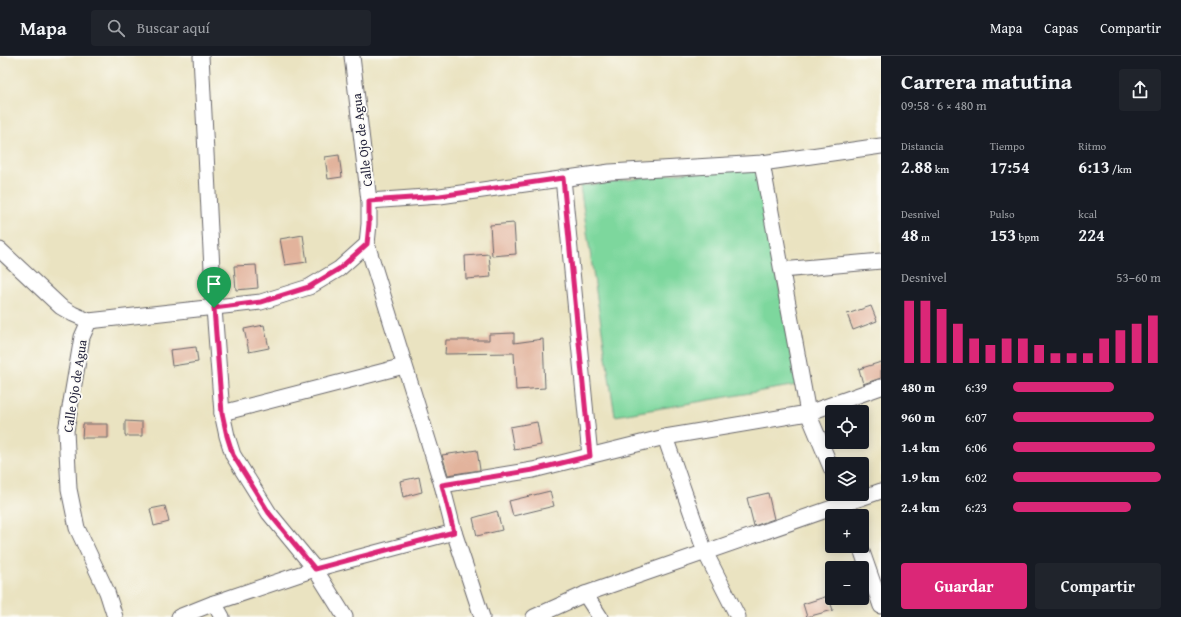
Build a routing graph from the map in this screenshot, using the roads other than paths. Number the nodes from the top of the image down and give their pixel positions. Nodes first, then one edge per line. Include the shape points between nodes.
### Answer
1 (201, 56) edge
2 (352, 56) edge
3 (881, 146) edge
4 (762, 163) junction
5 (563, 178) junction
6 (369, 201) junction
7 (367, 244) junction
8 (0, 250) edge
9 (881, 261) edge
10 (782, 270) junction
11 (214, 308) junction
12 (89, 321) junction
13 (404, 366) junction
14 (881, 387) edge
15 (222, 413) junction
16 (808, 413) junction
17 (665, 437) junction
18 (590, 456) junction
19 (827, 457) edge
20 (442, 485) junction
21 (881, 491) edge
22 (846, 504) edge
23 (454, 532) junction
24 (705, 552) junction
25 (862, 553) edge
26 (315, 569) junction
27 (585, 594) junction
28 (214, 603) junction
29 (881, 606) edge
30 (115, 617) edge
31 (179, 617) edge
32 (222, 617) edge
33 (345, 617) edge
34 (482, 617) edge
35 (534, 617) edge
36 (600, 617) edge
37 (738, 617) edge

1 - 11 street
2 - 6 street, Calle Ojo de Agua
3 - 4 street
4 - 5 street via 610,172
4 - 10 street
5 - 6 street via 440,196
5 - 18 street
6 - 7 street, Calle Ojo de Agua
7 - 11 street, Calle Ojo de Agua via 339,269 309,287 261,302
7 - 13 street
8 - 12 street via 61,307
9 - 10 street
10 - 16 street
11 - 12 street, Calle Ojo de Agua
11 - 15 street
12 - 30 street, Calle Ojo de Agua via 82,337 66,431 69,489 77,528 107,592
13 - 15 street
13 - 20 street
14 - 16 street
15 - 26 street via 233,455 269,513
16 - 17 street
16 - 19 street
17 - 18 street
17 - 24 street
18 - 20 street via 533,470
20 - 23 street
21 - 22 street
22 - 24 street
23 - 26 street
23 - 34 street
24 - 27 street
24 - 37 street
25 - 29 street
26 - 28 street
26 - 33 street
27 - 35 street
27 - 36 street
28 - 31 street
28 - 32 street

